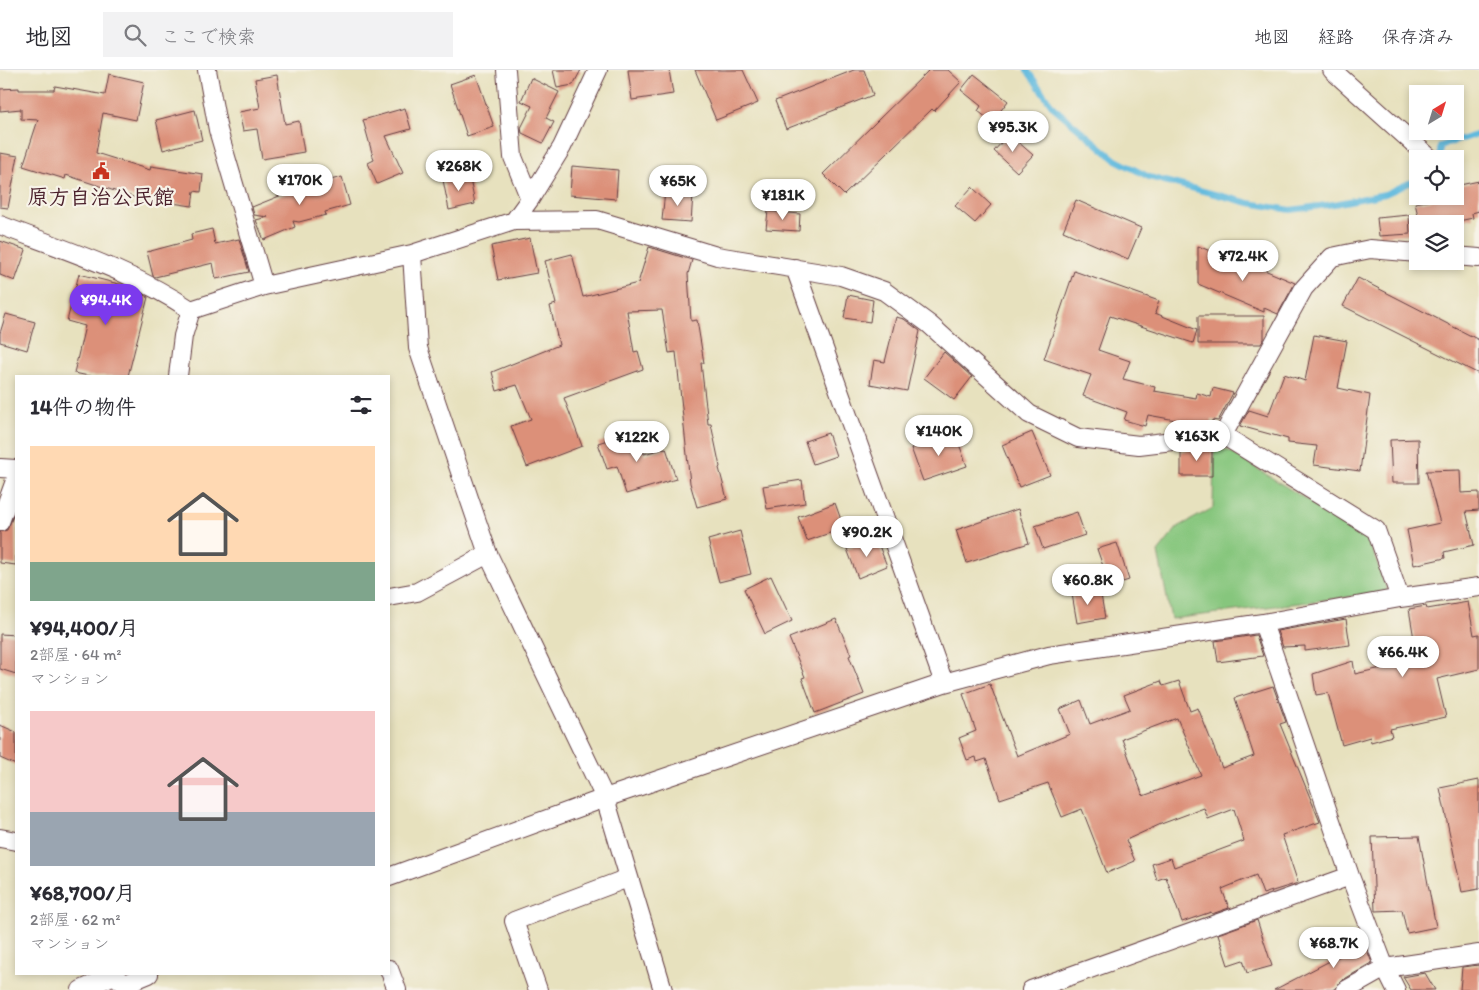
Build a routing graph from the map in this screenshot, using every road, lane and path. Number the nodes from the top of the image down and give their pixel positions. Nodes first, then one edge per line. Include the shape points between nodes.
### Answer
1 (207, 70) edge
2 (507, 70) edge
3 (598, 70) edge
4 (1332, 70) edge
5 (1421, 150) edge
6 (530, 199) junction
7 (514, 221) junction
8 (0, 225) edge
9 (1409, 252) edge
10 (412, 254) junction
11 (1464, 257) edge
12 (1479, 258) edge
13 (795, 268) junction
14 (264, 286) junction
15 (191, 310) junction
16 (178, 375) edge
17 (1223, 435) junction
18 (0, 468) edge
19 (15, 469) edge
20 (15, 481) edge
21 (0, 522) edge
22 (488, 554) junction
23 (1479, 587) edge
24 (390, 597) edge
25 (1400, 598) junction
26 (1264, 623) junction
27 (944, 683) junction
28 (605, 798) junction
29 (0, 838) edge
30 (15, 841) edge
31 (1350, 876) junction
32 (390, 877) edge
33 (628, 878) junction
34 (1479, 954) edge
35 (1385, 968) junction
36 (390, 972) edge
37 (145, 975) edge
38 (120, 981) edge
39 (81, 990) edge
40 (397, 990) edge
41 (538, 990) edge
42 (663, 990) edge
43 (1031, 990) edge
44 (1346, 990) edge
45 (1396, 990) edge

1 - 14 street via 218,130
2 - 6 street via 513,157
3 - 6 street via 562,147
4 - 5 street
6 - 7 street
7 - 10 street
7 - 13 street via 597,220 717,256
8 - 15 street via 114,268
9 - 17 street via 1370,249 1332,257 1304,288
10 - 14 street
10 - 22 street via 418,348
11 - 12 street
13 - 17 street via 841,276 884,291 929,324 1029,414 1078,438 1139,446
13 - 27 street
14 - 15 street
15 - 16 street via 183,336
17 - 25 street via 1376,530
18 - 19 street
20 - 21 street
22 - 24 street via 417,592
22 - 28 street
23 - 25 street
25 - 26 street
26 - 27 street via 1049,655
26 - 31 street
27 - 28 street
28 - 32 street
28 - 33 street
29 - 30 street
31 - 35 street
31 - 43 street
33 - 41 street via 514,921
33 - 42 street
34 - 35 street
35 - 44 street
35 - 45 street
36 - 40 street
37 - 38 street
38 - 39 street

